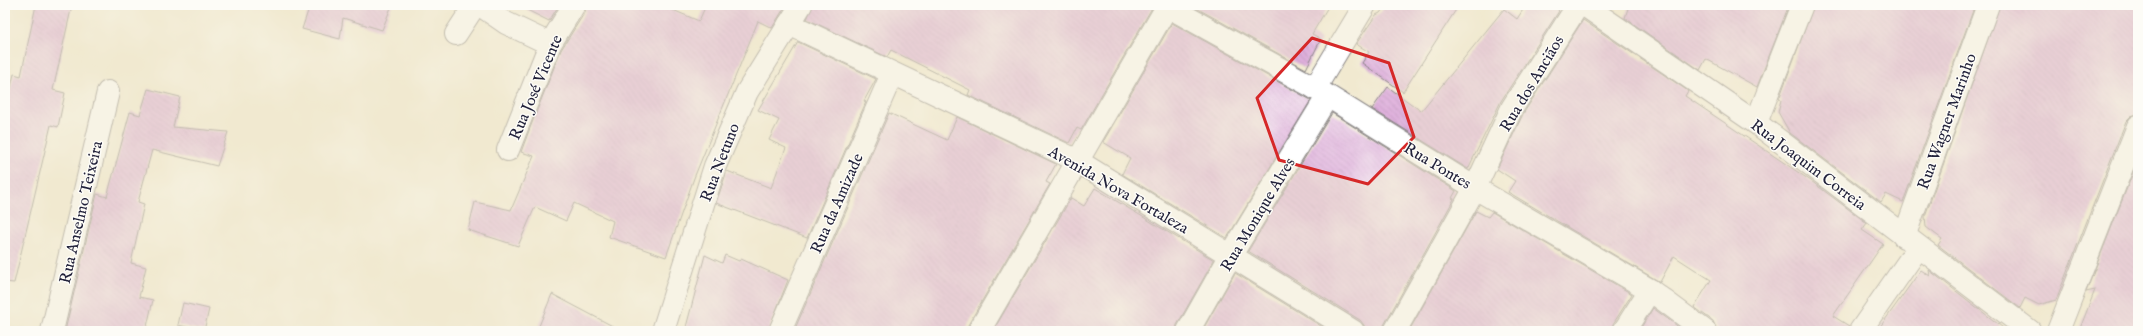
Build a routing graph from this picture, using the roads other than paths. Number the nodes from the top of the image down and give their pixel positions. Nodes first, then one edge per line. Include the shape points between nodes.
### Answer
1 (475, 5) edge
2 (480, 5) edge
3 (574, 5) edge
4 (801, 5) edge
5 (1167, 5) edge
6 (1365, 5) edge
7 (1578, 5) edge
8 (1584, 5) edge
9 (1802, 5) edge
10 (1988, 5) edge
11 (789, 24) junction
12 (456, 34) dead end
13 (550, 44) junction
14 (892, 74) junction
15 (108, 92) dead end
16 (1321, 92) junction
17 (1756, 123) junction
18 (2138, 126) edge
19 (508, 150) dead end
20 (1076, 160) junction
21 (1476, 188) junction
22 (1911, 242) junction
23 (1231, 256) junction
24 (1650, 290) junction
25 (52, 331) edge
26 (663, 331) edge
27 (780, 331) edge
28 (979, 331) edge
29 (1188, 331) edge
30 (1353, 331) edge
31 (1395, 331) edge
32 (1624, 331) edge
33 (1706, 331) edge
34 (1860, 331) edge
35 (2030, 331) edge
36 (2058, 331) edge

1 - 12 street
2 - 13 street via 506,23
3 - 13 street, Rua José Vicente
4 - 11 street, Rua Netuno
5 - 16 street, Rua Pontes
5 - 20 street
6 - 16 street, Rua Monique Alves
7 - 21 street, Rua dos Anciãos via 1512,108
8 - 17 street, Rua Joaquim Correia
9 - 17 street
10 - 22 street, Rua Wagner Marinho
11 - 14 street, Avenida Nova Fortaleza
11 - 26 street, Rua Netuno via 747,92 715,166
13 - 19 street, Rua José Vicente
14 - 20 street, Avenida Nova Fortaleza
14 - 27 street, Rua da Amizade
15 - 25 street, Rua Anselmo Teixeira
16 - 21 street, Rua Pontes
16 - 23 street, Rua Monique Alves
17 - 22 street, Rua Joaquim Correia
18 - 36 street
20 - 23 street, Avenida Nova Fortaleza
20 - 28 street
21 - 24 street, Rua Pontes
21 - 31 street, Rua dos Anciãos
22 - 34 street, Rua Wagner Marinho
22 - 35 street, Rua Joaquim Correia
23 - 29 street, Rua Monique Alves
23 - 30 street, Avenida Nova Fortaleza
24 - 32 street
24 - 33 street, Rua Pontes

